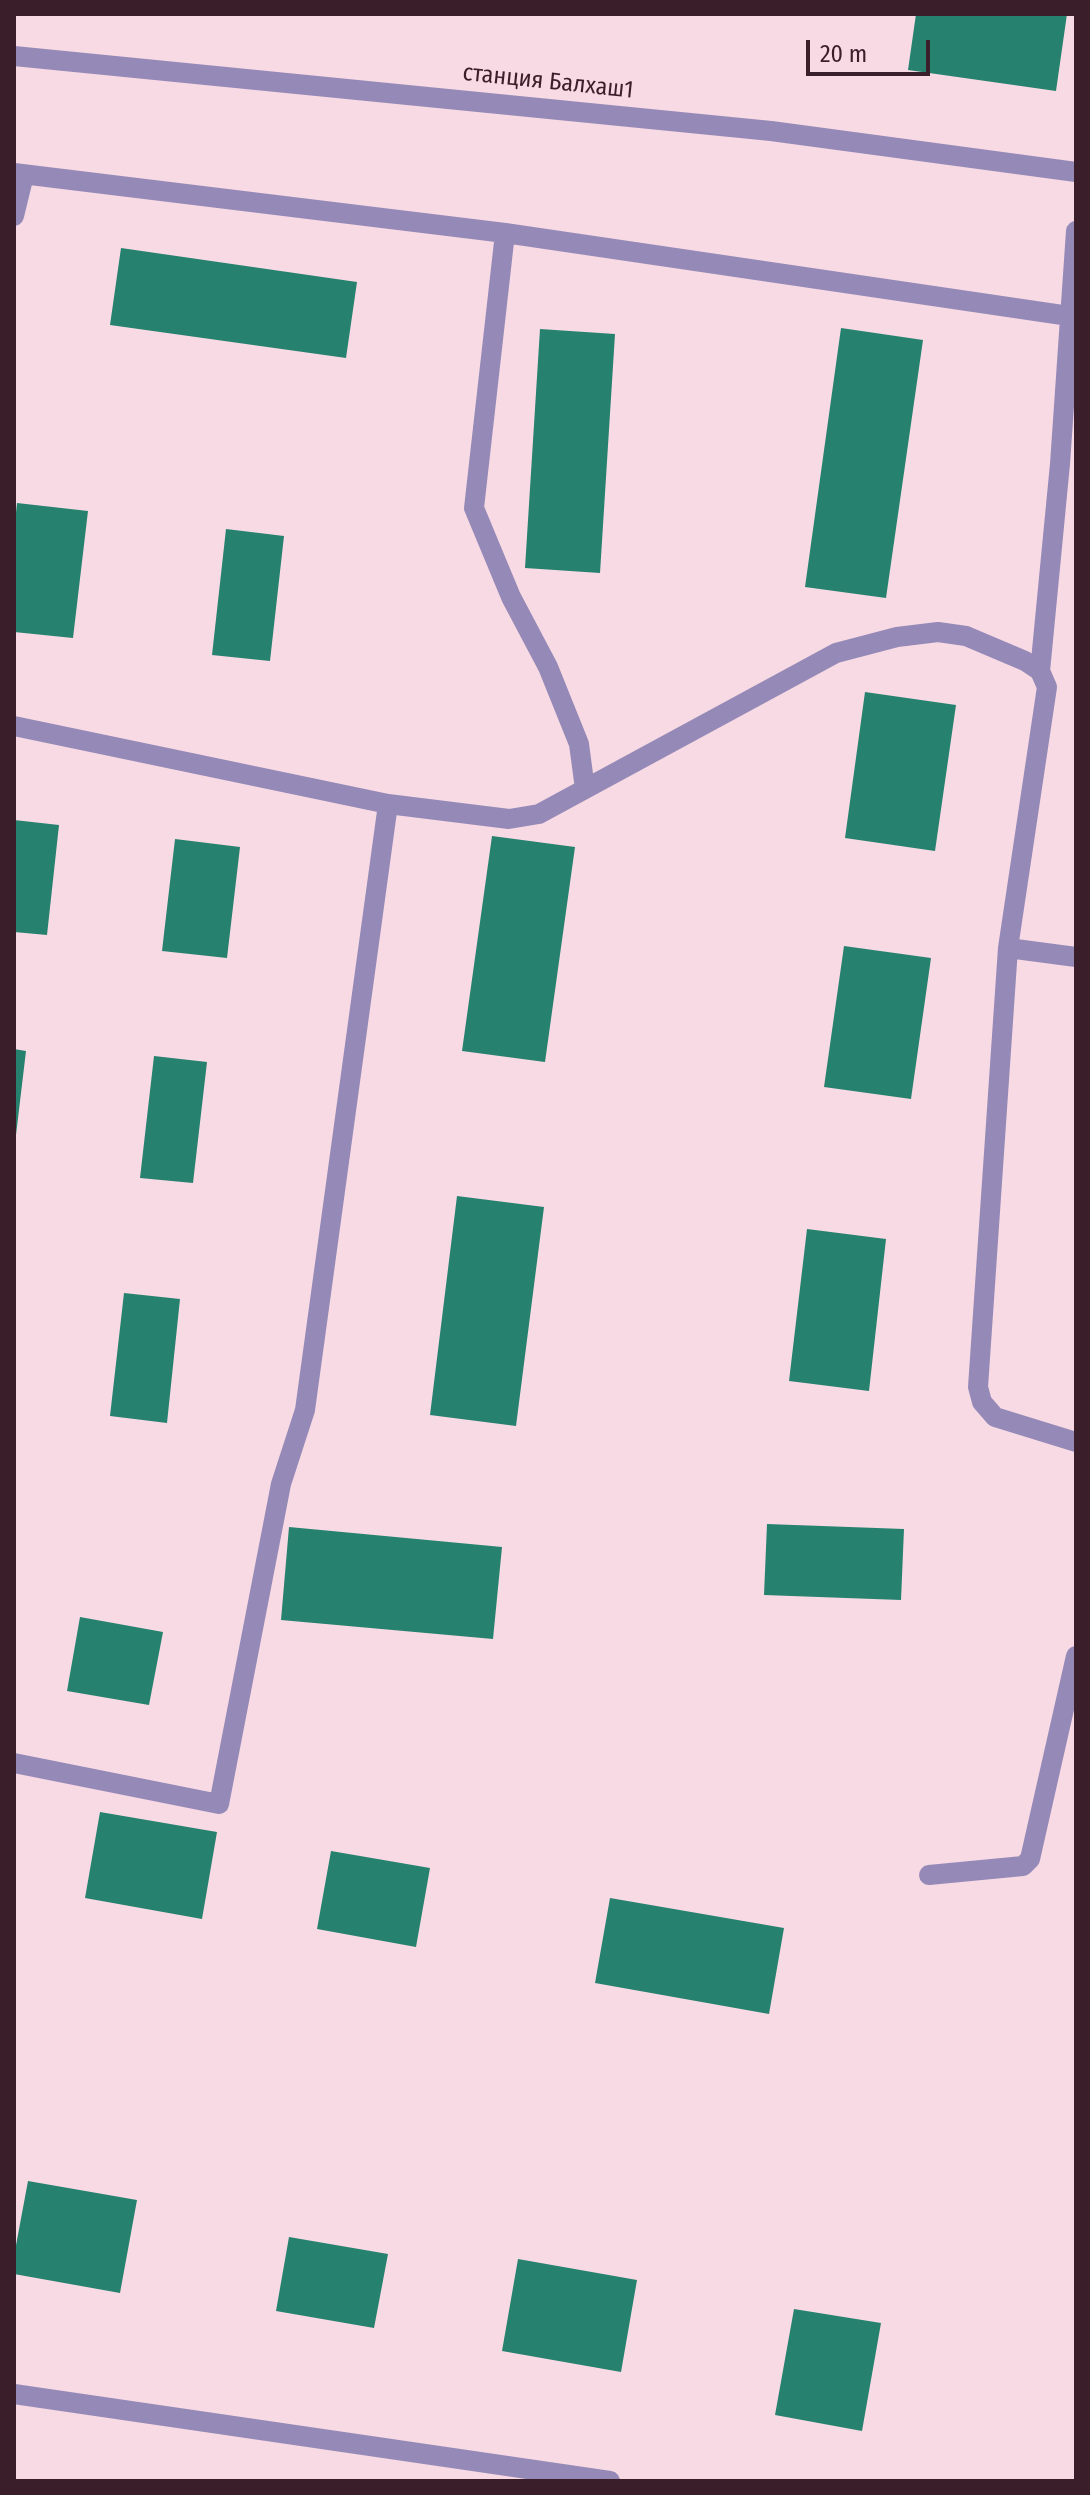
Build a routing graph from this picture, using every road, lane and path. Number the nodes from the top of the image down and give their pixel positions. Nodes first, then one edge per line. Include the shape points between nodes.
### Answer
1 (14, 56) edge
2 (1076, 172) edge
3 (19, 174) edge
4 (14, 216) edge
5 (1076, 231) edge
6 (505, 233) junction
7 (1073, 316) edge
8 (1068, 469) edge
9 (1040, 671) junction
10 (14, 726) edge
11 (585, 789) junction
12 (388, 804) junction
13 (1008, 948) junction
14 (1076, 957) edge
15 (1076, 1442) edge
16 (1076, 1656) edge
17 (14, 1763) edge
18 (929, 1875) dead end
19 (14, 2394) edge
20 (610, 2481) edge

1 - 2 lane, станция Балхаш1 via 771,131
3 - 4 lane
3 - 6 lane
5 - 7 lane
6 - 7 lane
6 - 11 lane via 474,508 579,744
7 - 8 lane
8 - 9 lane
9 - 11 lane via 966,636 938,632 897,637 836,653
9 - 13 lane via 1047,687
10 - 12 lane
11 - 12 lane via 539,814 509,819
12 - 17 lane via 305,1410 281,1484 219,1804
13 - 14 lane
13 - 15 lane via 978,1387 995,1417
16 - 18 lane via 1030,1859 1023,1866
19 - 20 lane

